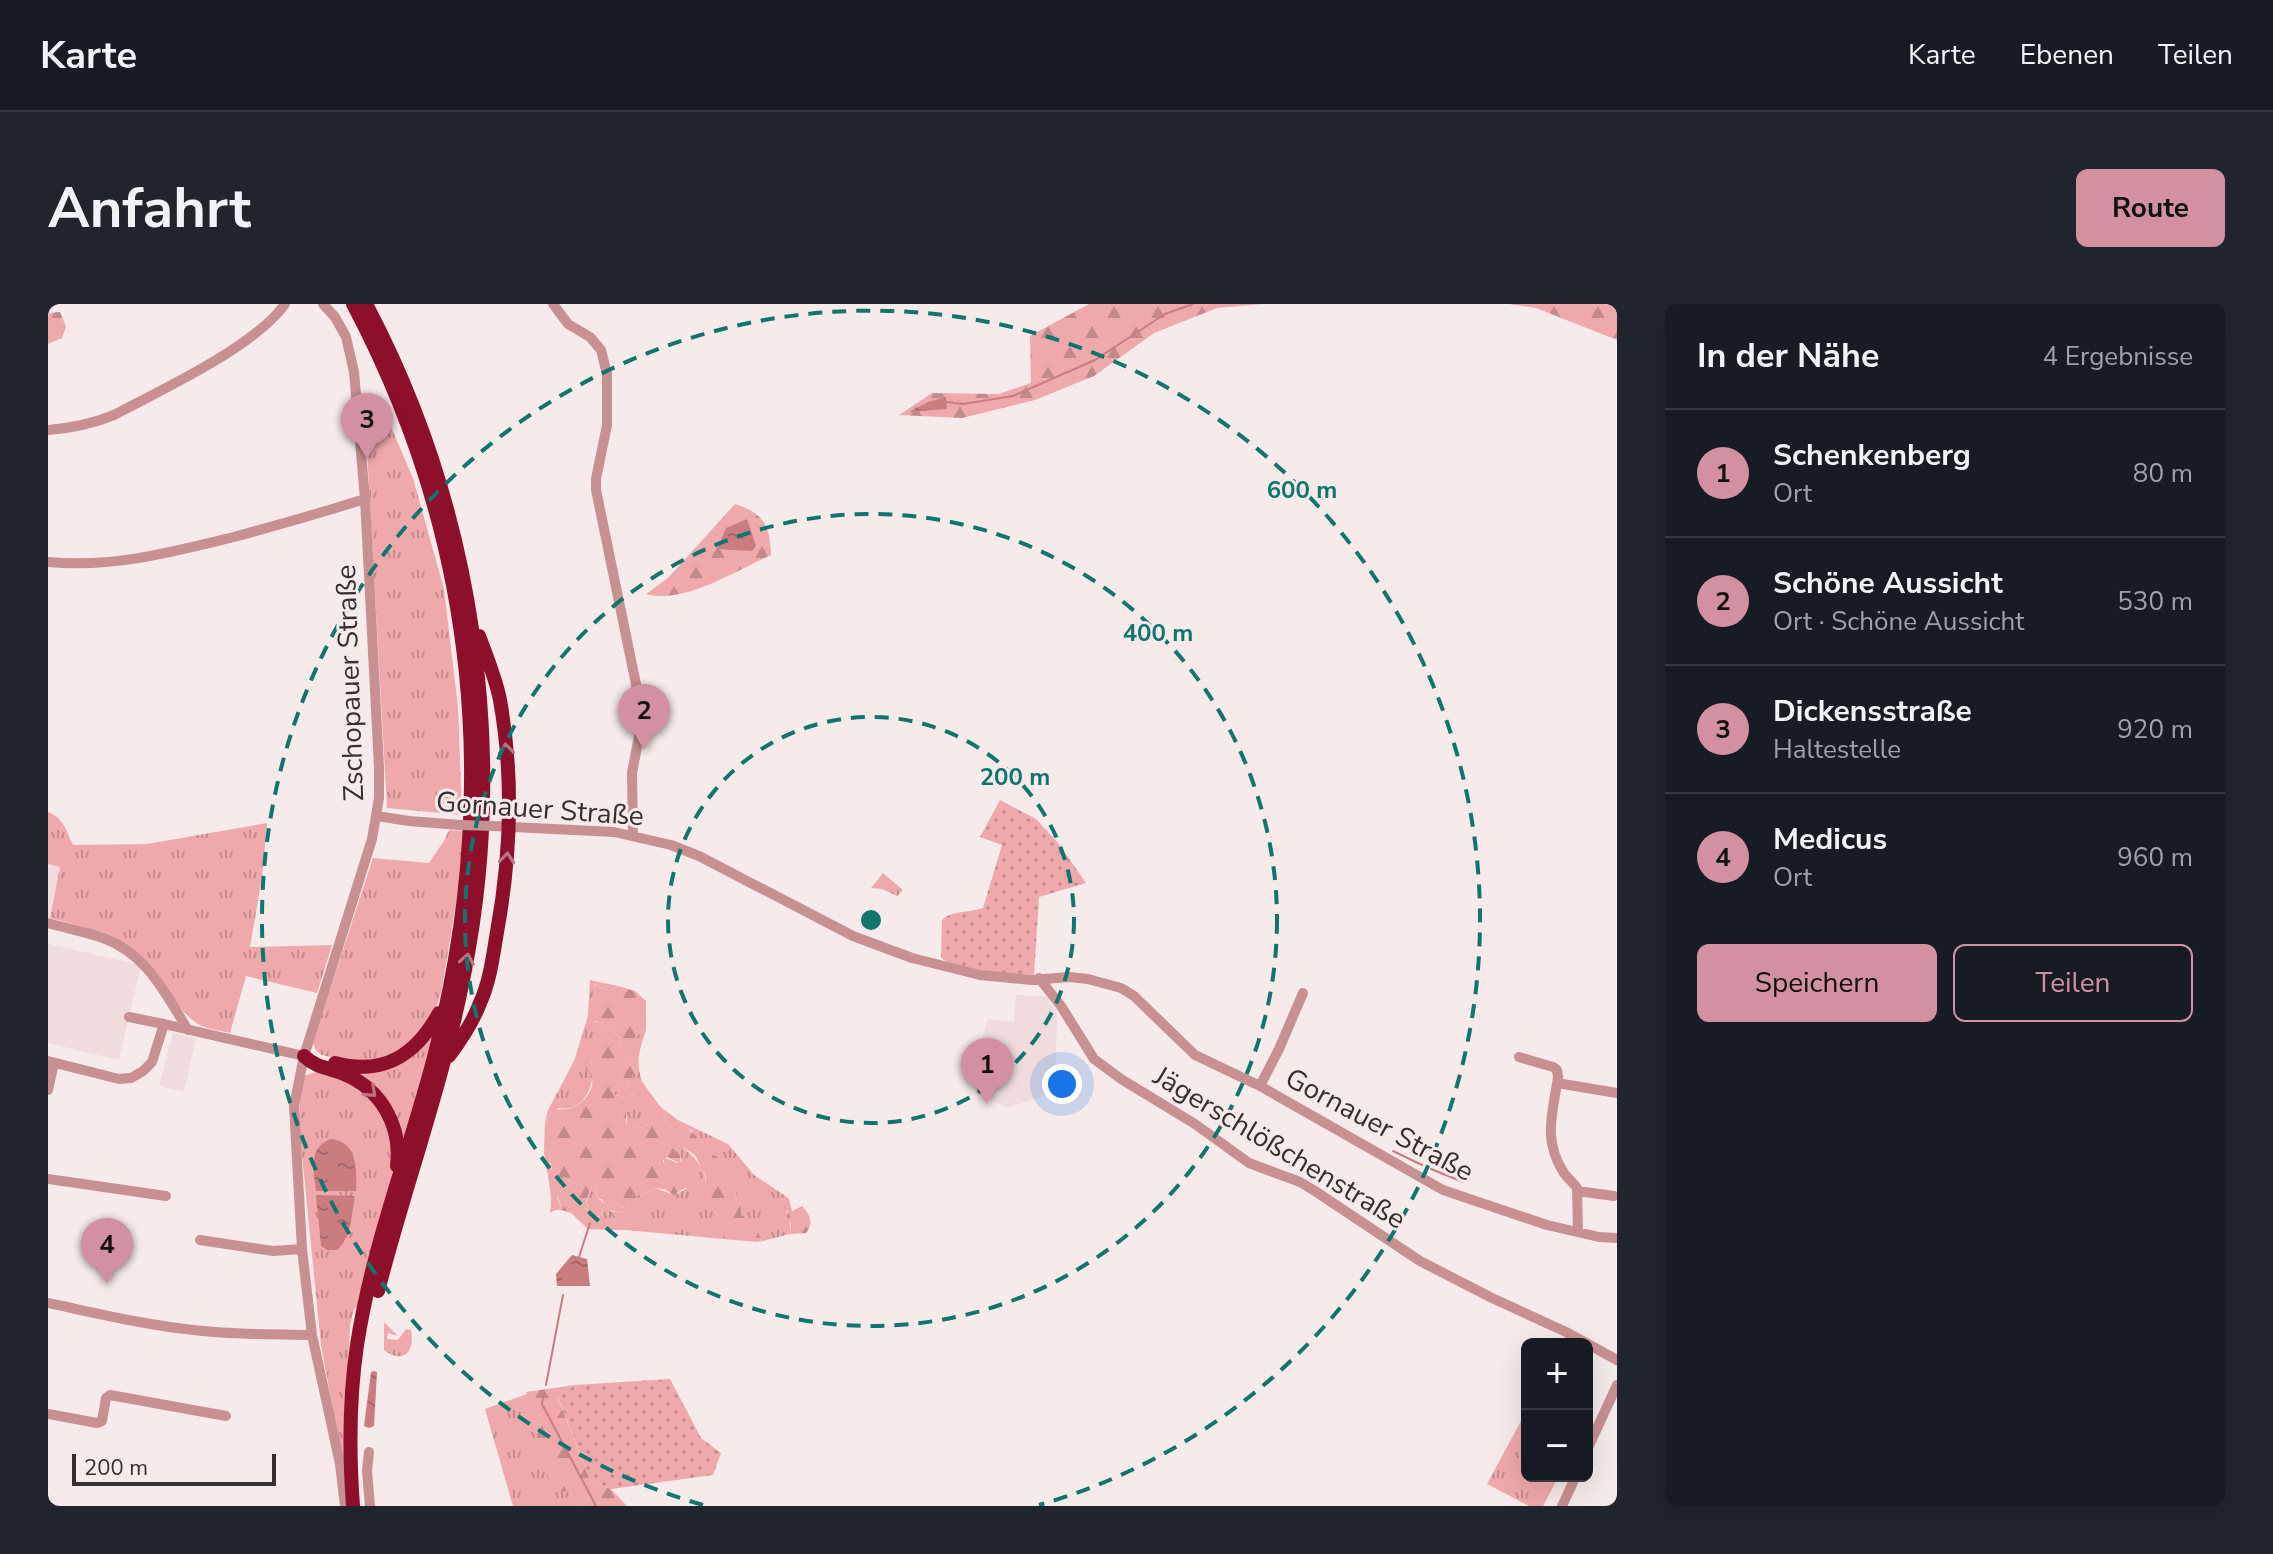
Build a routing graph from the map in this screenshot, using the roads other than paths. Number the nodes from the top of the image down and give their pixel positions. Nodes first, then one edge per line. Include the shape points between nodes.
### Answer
1 (285, 304) edge
2 (323, 304) edge
3 (353, 304) edge
4 (366, 304) edge
5 (553, 304) edge
6 (48, 430) edge
7 (365, 499) junction
8 (48, 562) edge
9 (470, 618) junction
10 (377, 816) junction
11 (510, 827) junction
12 (633, 835) junction
13 (48, 923) edge
14 (1039, 978) junction
15 (1303, 993) dead end
16 (446, 1002) junction
17 (129, 1017) dead end
18 (164, 1024) junction
19 (188, 1030) junction
20 (304, 1056) junction
21 (1519, 1057) dead end
22 (51, 1062) edge
23 (444, 1062) junction
24 (1557, 1083) junction
25 (1260, 1086) junction
26 (48, 1090) edge
27 (1617, 1093) edge
28 (48, 1179) edge
29 (396, 1183) junction
30 (1577, 1191) junction
31 (166, 1196) dead end
32 (1614, 1196) dead end
33 (1578, 1232) junction
34 (1617, 1238) edge
35 (200, 1240) dead end
36 (302, 1249) junction
37 (48, 1303) edge
38 (312, 1335) junction
39 (1617, 1360) edge
40 (1617, 1385) edge
41 (48, 1414) edge
42 (226, 1416) dead end
43 (1593, 1437) edge
44 (369, 1452) dead end
45 (1573, 1482) edge
46 (345, 1506) edge
47 (353, 1506) edge
48 (362, 1506) edge
49 (370, 1506) edge
50 (1562, 1506) edge

1 - 6 street via 238,345 124,410 95,423
2 - 7 street, Zschopauer Straße via 341,326 350,349
3 - 16 highway via 392,386 423,470 447,557 465,657 471,831
4 - 9 highway via 428,449 456,544
5 - 12 street via 568,324 596,343 607,374 607,425 596,490 641,716 632,773
7 - 8 street via 149,557 92,564
7 - 10 street, Zschopauer Straße
11 -> 9 highway via 499,697
23 -> 9 highway via 471,939 481,849 483,741
10 - 11 street, Gornauer Straße, bridge
10 - 20 street, Zschopauer Straße
11 - 12 street, Gornauer Straße
23 -> 11 highway via 485,992
12 - 14 street, Gornauer Straße via 699,856 842,931 897,952 980,975
13 - 19 street via 107,939 134,955 150,970
14 - 25 street, Gornauer Straße via 1088,979 1121,988 1195,1055
14 - 39 street, Jägerschlößchenstraße via 1094,1059 1121,1079 1249,1163 1315,1191 1420,1261
15 - 25 street, Gornauer Straße
16 - 20 highway via 421,1041 389,1062 353,1067
16 - 29 highway
17 - 18 street
18 - 19 street
18 - 22 street via 152,1062 131,1078
19 - 20 street
20 -> 29 highway via 311,1064 360,1082 385,1107 397,1136
20 - 36 street, Zschopauer Straße via 294,1106
21 - 24 street via 1554,1067
22 - 26 street
23 - 48 highway via 370,1329 359,1438
24 - 27 street
24 - 30 street via 1551,1143
25 - 33 street, Gornauer Straße via 1443,1190
28 - 31 street
29 - 47 highway via 355,1360
30 - 32 street
30 - 33 street
33 - 34 street, Gornauer Straße
35 - 36 street via 273,1251
36 - 38 street, Zschopauer Straße
37 - 38 street via 193,1330
38 - 46 street, Zschopauer Straße
40 - 43 street
41 - 42 street via 97,1423 110,1395
44 - 49 street
45 - 50 street

